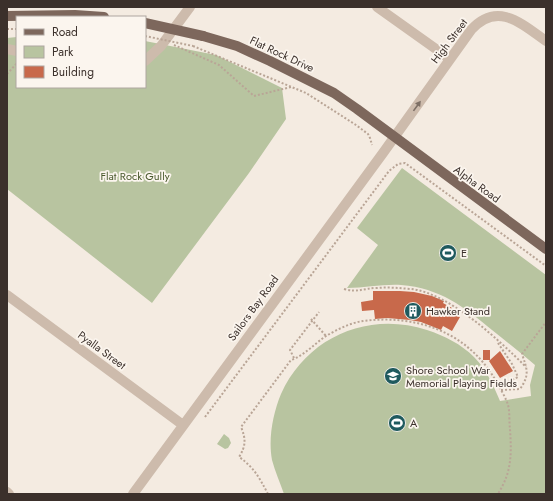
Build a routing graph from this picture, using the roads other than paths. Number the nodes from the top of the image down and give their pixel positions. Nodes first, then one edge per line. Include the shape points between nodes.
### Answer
1 (190, 7) edge
2 (377, 7) edge
3 (7, 16) edge
4 (90, 16) edge
5 (146, 23) edge
6 (546, 41) edge
7 (450, 59) junction
8 (146, 60) edge
9 (394, 137) junction
10 (546, 249) edge
11 (7, 295) edge
12 (183, 425) junction
13 (133, 494) edge

1 - 8 street via 161,46
2 - 7 street
3 - 4 main road
5 - 9 main road, Flat Rock Drive, bridge via 237,46 334,94
6 - 7 street, High Street via 515,20 502,16 488,16 471,30
9 -> 7 street, High Street
9 - 10 main road, Alpha Road
9 - 12 street, Sailors Bay Road
11 - 12 street, Pyalla Street
12 - 13 street, Sailors Bay Road

